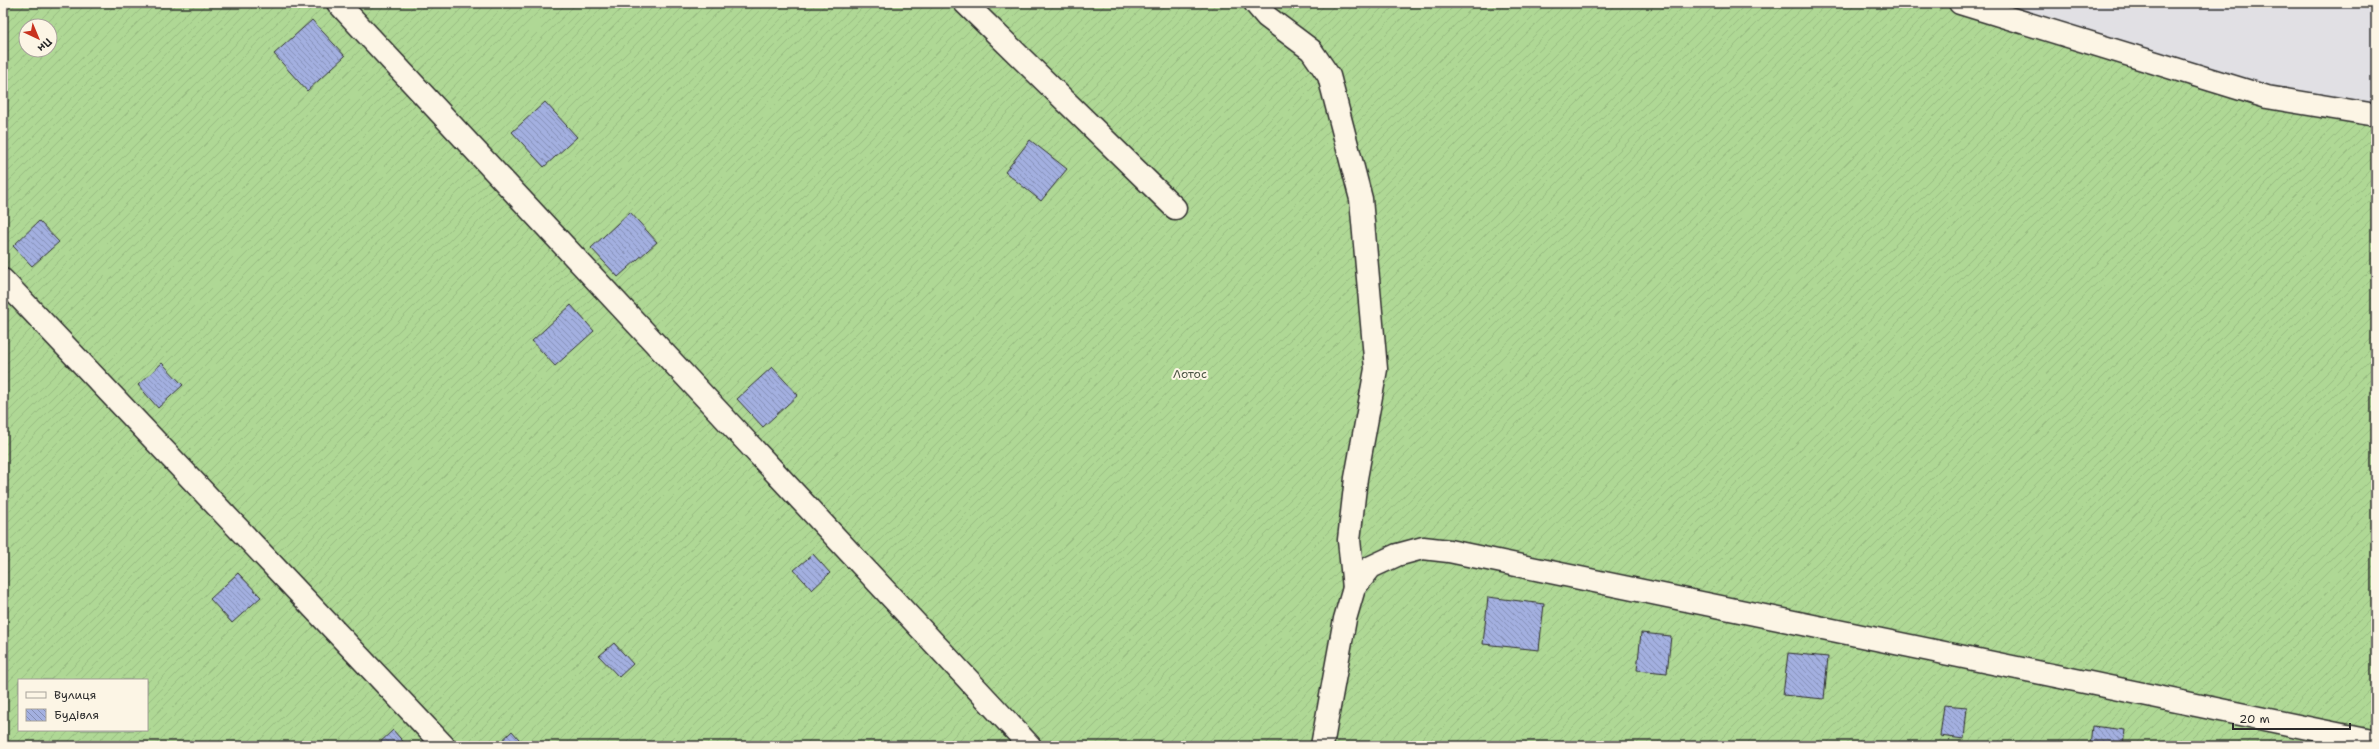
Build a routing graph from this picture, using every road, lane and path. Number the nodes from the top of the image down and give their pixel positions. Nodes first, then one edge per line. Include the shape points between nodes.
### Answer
1 (338, 3) edge
2 (965, 3) edge
3 (1256, 3) edge
4 (1960, 3) edge
5 (2376, 115) edge
6 (1175, 208) dead end
7 (3, 280) edge
8 (1354, 588) junction
9 (2376, 742) edge
10 (444, 746) edge
11 (1030, 746) edge
12 (1322, 746) edge

1 - 11 street
2 - 6 street
3 - 8 street via 1268,17 1311,50 1329,76 1361,199 1376,369 1356,478 1349,540
4 - 5 street via 2267,97
7 - 10 street
8 - 9 street via 1371,567 1397,555 1423,548 1449,551
8 - 12 street via 1345,619

